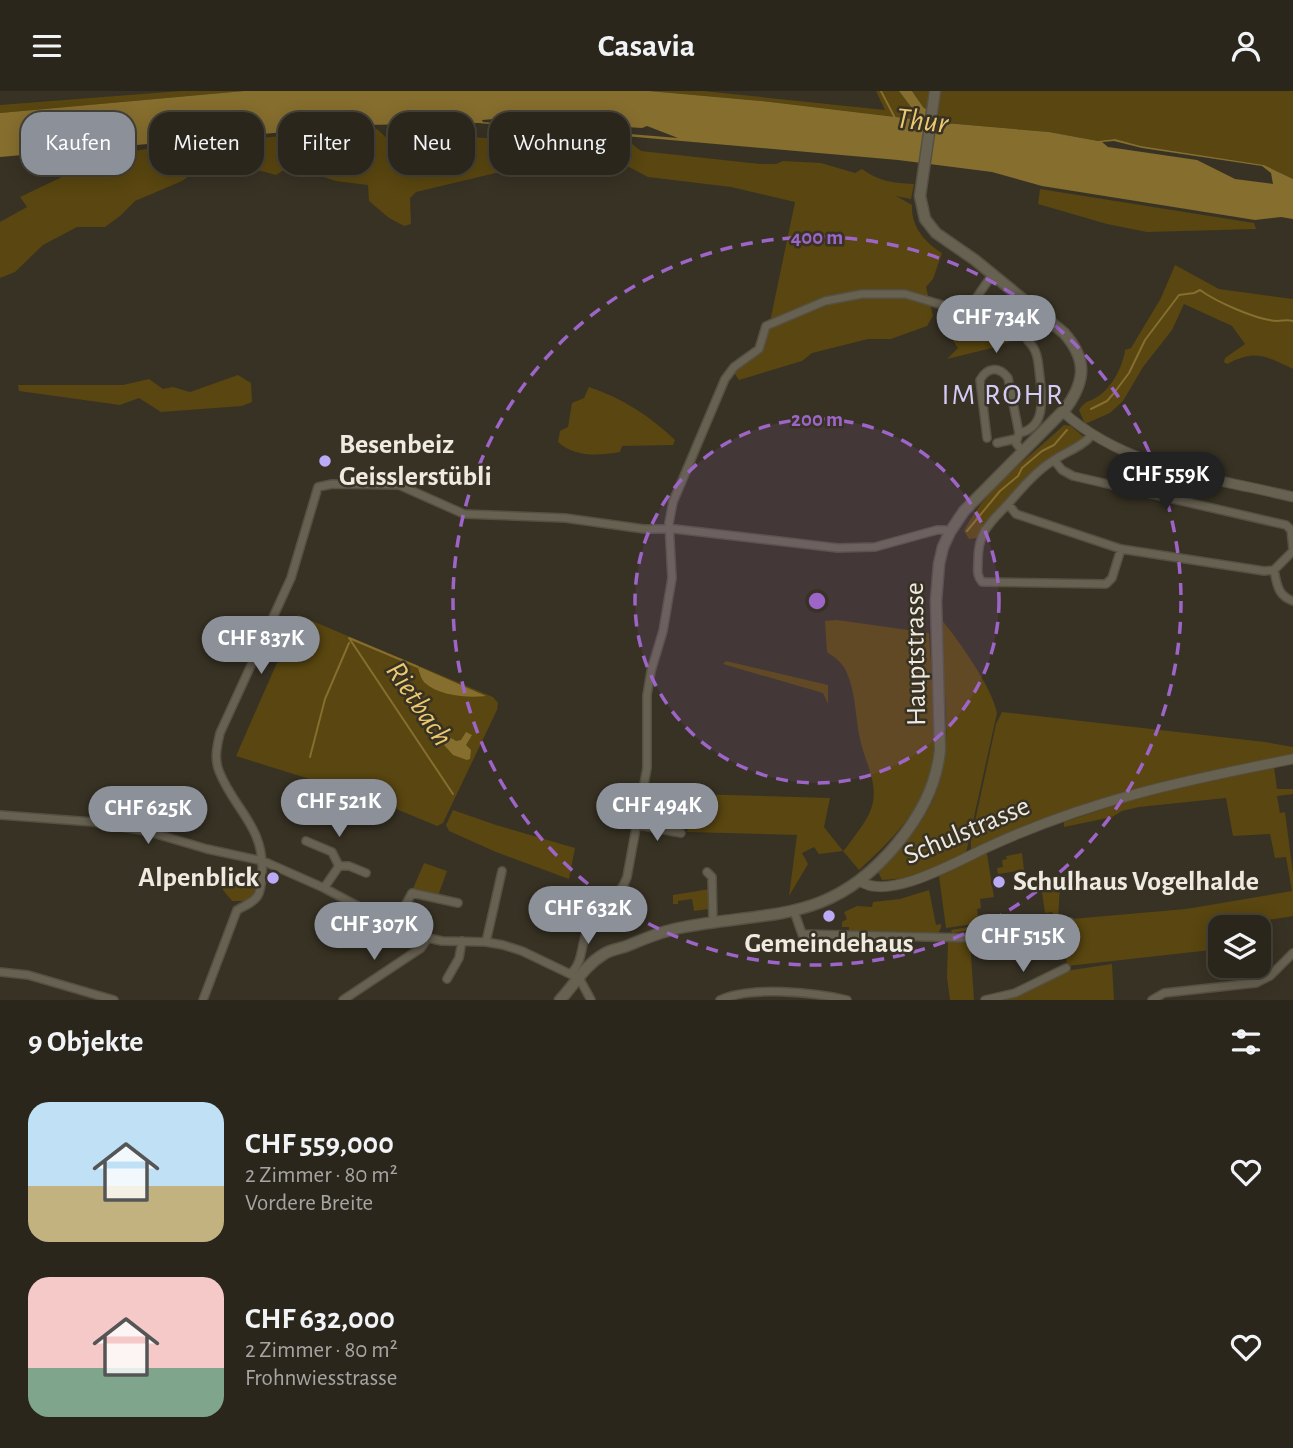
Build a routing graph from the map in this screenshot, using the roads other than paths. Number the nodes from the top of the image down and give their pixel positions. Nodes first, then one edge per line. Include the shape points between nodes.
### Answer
1 (935, 91) edge
2 (992, 275) junction
3 (1028, 341) dead end
4 (1063, 412) junction
5 (1092, 435) junction
6 (1017, 436) junction
7 (987, 438) dead end
8 (997, 443) dead end
9 (1023, 452) junction
10 (1054, 460) junction
11 (1293, 497) edge
12 (1008, 504) junction
13 (669, 530) junction
14 (950, 532) junction
15 (1121, 549) junction
16 (1293, 550) edge
17 (1274, 570) junction
18 (1293, 601) edge
19 (1293, 759) edge
20 (0, 815) edge
21 (638, 825) junction
22 (681, 833) dead end
23 (306, 841) dead end
24 (263, 861) junction
25 (339, 866) junction
26 (502, 871) dead end
27 (707, 872) dead end
28 (366, 873) dead end
29 (863, 875) junction
30 (324, 888) junction
31 (458, 903) dead end
32 (798, 910) junction
33 (1070, 922) dead end
34 (713, 923) junction
35 (394, 926) junction
36 (427, 939) junction
37 (463, 941) junction
38 (486, 942) junction
39 (1293, 953) edge
40 (1066, 968) dead end
41 (0, 972) edge
42 (575, 974) junction
43 (447, 979) dead end
44 (348, 999) edge
45 (114, 1000) edge
46 (203, 1000) edge
47 (560, 1000) edge
48 (591, 1000) edge
49 (719, 1000) edge
50 (847, 1000) edge
51 (985, 1000) edge
52 (1152, 1000) edge

1 - 2 main road via 920,202 932,228
2 - 4 main road, Hauptstrasse via 1064,333 1079,354 1080,381
2 - 13 street via 963,311 905,295 862,294 825,301 766,326 759,349 734,367 722,385 677,489
3 - 6 street via 1038,357 1042,402 1034,425
4 - 5 street
4 - 9 main road, Hauptstrasse
5 - 10 street
5 - 11 street via 1146,460
6 - 7 street via 1008,377 993,369 980,380
6 - 8 street
6 - 9 street via 1017,446
9 - 14 main road, Hauptstrasse via 964,510
10 - 12 street
10 - 16 street via 1073,476 1286,525 1291,529
12 - 15 street via 1021,517
12 - 15 street via 980,539 978,574 982,582 1106,584 1112,579
13 - 14 street via 857,548 937,530
13 - 21 street via 672,578 647,695 649,744
13 - 24 street via 565,518 464,514 399,485 318,487 291,578 217,747 219,770 250,821
14 - 29 main road, Hauptstrasse via 939,564 936,601 938,765 922,809 895,846
15 - 17 street
16 - 17 street
17 - 18 street via 1279,591
19 - 29 street, Schulstrasse via 1143,790 1060,816 923,877 874,887
20 - 24 street via 146,831
21 - 22 street
21 - 42 street via 624,887 590,923
23 - 25 street via 332,852
24 - 30 street
24 - 46 street via 260,895 237,911
25 - 28 street
25 - 30 street
26 - 38 street
27 - 34 street via 712,877
29 - 32 main road, Hauptstrasse via 828,900
30 - 35 street
31 - 35 street via 412,893
32 - 33 street via 802,934 969,938
32 - 34 main road, Hauptstrasse
34 - 42 main road, Hauptstrasse via 665,931 602,955
35 - 36 street
36 - 37 street
36 - 44 street via 421,948
37 - 38 street
37 - 43 street
38 - 42 street via 522,951
39 - 52 street via 1256,983 1164,993
40 - 51 street via 1015,993
41 - 45 street via 28,975
42 - 47 main road, Hauptstrasse
42 - 48 street
49 - 50 street via 776,991

